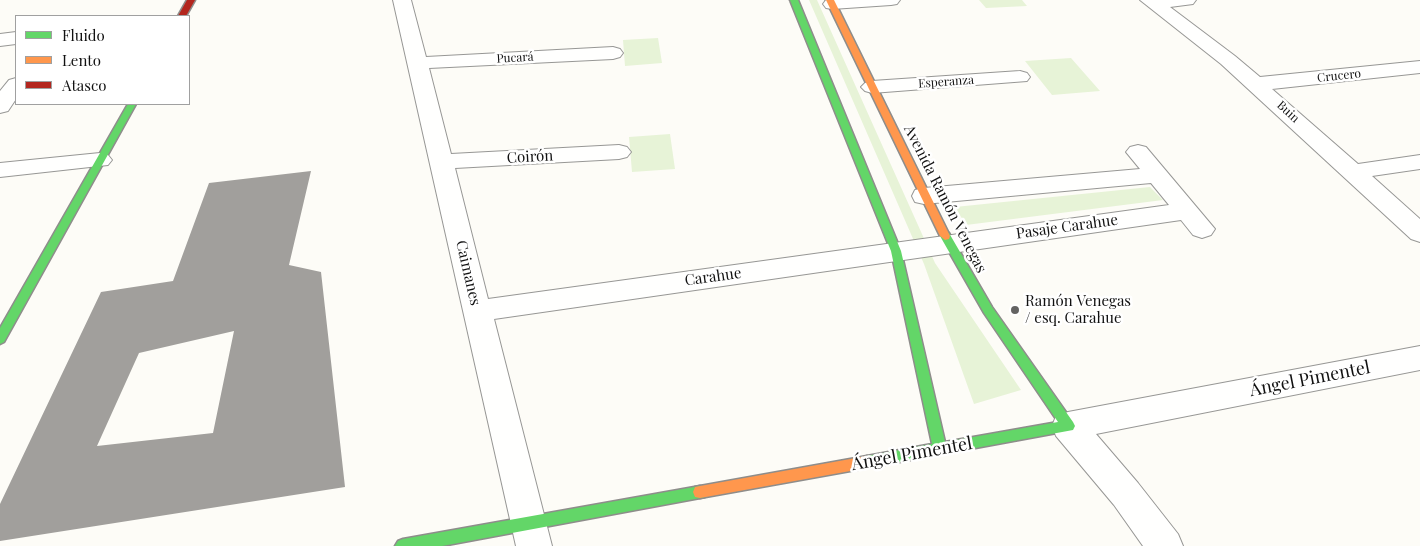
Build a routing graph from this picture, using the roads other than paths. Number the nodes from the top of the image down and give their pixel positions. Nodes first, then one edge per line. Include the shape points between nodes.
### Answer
1 (191, 0) edge
2 (402, 0) edge
3 (794, 0) edge
4 (891, 0) edge
5 (1187, 0) edge
6 (831, 2) edge
7 (1151, 2) edge
8 (183, 15) edge
9 (15, 38) edge
10 (0, 40) edge
11 (613, 53) dead end
12 (417, 63) junction
13 (1420, 67) edge
14 (1020, 77) dead end
15 (1257, 84) junction
16 (15, 85) edge
17 (872, 87) junction
18 (131, 105) edge
19 (0, 106) edge
20 (619, 152) dead end
21 (1138, 152) dead end
22 (100, 160) junction
23 (441, 162) junction
24 (1420, 162) edge
25 (0, 170) edge
26 (1353, 172) junction
27 (1157, 176) junction
28 (924, 196) junction
29 (1420, 233) edge
30 (948, 243) junction
31 (896, 251) junction
32 (477, 311) junction
33 (0, 339) edge
34 (1420, 358) edge
35 (1068, 426) junction
36 (940, 449) junction
37 (531, 535) edge
38 (403, 546) edge
39 (1165, 546) edge

1 - 8 street
2 - 12 street, Caimanes
3 - 31 street
4 - 6 street
5 - 7 street
6 - 17 street, Avenida Ramón Venegas
7 - 15 street, Buin via 1206,41
9 - 10 street
11 - 12 street, Pucará
12 - 23 street, Caimanes
13 - 15 street, Crucero
14 - 17 street, Esperanza
15 - 26 street, Buin
16 - 19 street
17 - 28 street, Avenida Ramón Venegas
18 - 22 street
20 - 23 street, Coirón
21 - 27 street, Pasaje Carahue
22 - 25 street
22 - 33 street
23 - 32 street, Caimanes
24 - 26 street
26 - 29 street, Buin
27 - 28 street
27 - 30 street, Pasaje Carahue via 1195,220
28 - 30 street, Avenida Ramón Venegas
30 - 31 street, Carahue
30 - 35 street, Avenida Ramón Venegas via 988,310
31 - 32 street, Carahue
31 - 36 street
32 - 37 street, Caimanes
34 - 35 street, Ángel Pimentel
35 - 36 street, Ángel Pimentel
35 - 39 street
36 - 37 street, Ángel Pimentel
37 - 38 street, Ángel Pimentel

